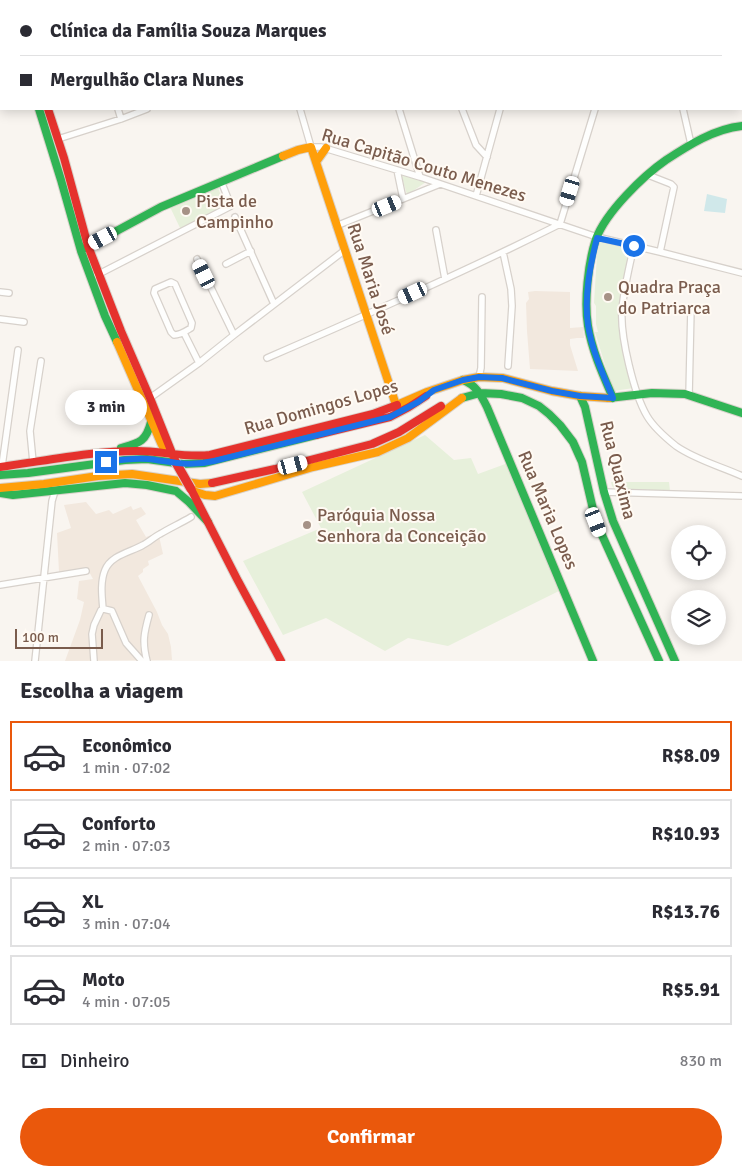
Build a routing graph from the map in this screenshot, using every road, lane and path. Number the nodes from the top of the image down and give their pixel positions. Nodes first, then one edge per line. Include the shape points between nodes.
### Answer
1 (38, 110) edge
2 (48, 110) edge
3 (118, 110) edge
4 (144, 110) edge
5 (300, 110) edge
6 (400, 110) edge
7 (462, 110) edge
8 (500, 110) edge
9 (595, 110) edge
10 (683, 110) edge
11 (121, 119) junction
12 (742, 126) edge
13 (58, 139) junction
14 (691, 144) junction
15 (311, 146) junction
16 (326, 148) junction
17 (487, 157) junction
18 (316, 162) junction
19 (396, 170) junction
20 (648, 175) junction
21 (420, 177) junction
22 (221, 181) junction
23 (440, 184) junction
24 (476, 196) junction
25 (403, 199) junction
26 (236, 217) dead end
27 (560, 224) junction
28 (336, 226) junction
29 (436, 230) dead end
30 (597, 238) junction
31 (634, 246) junction
32 (84, 248) junction
33 (344, 250) junction
34 (250, 251) junction
35 (503, 252) junction
36 (660, 252) junction
37 (197, 259) dead end
38 (226, 264) dead end
39 (742, 273) edge
40 (95, 277) junction
41 (445, 279) junction
42 (0, 292) edge
43 (8, 293) dead end
44 (482, 298) dead end
45 (274, 304) junction
46 (691, 308) dead end
47 (366, 315) junction
48 (0, 319) edge
49 (24, 322) dead end
50 (184, 333) junction
51 (234, 334) junction
52 (18, 350) dead end
53 (267, 358) dead end
54 (41, 361) dead end
55 (199, 363) junction
56 (508, 366) dead end
57 (479, 377) junction
58 (463, 380) junction
59 (434, 390) junction
60 (480, 393) junction
61 (638, 395) junction
62 (689, 395) junction
63 (580, 396) junction
64 (150, 398) junction
65 (613, 398) junction
66 (460, 399) junction
67 (396, 405) junction
68 (742, 413) edge
69 (152, 421) junction
70 (104, 453) junction
71 (173, 458) junction
72 (33, 462) junction
73 (1, 469) edge
74 (742, 476) edge
75 (0, 488) edge
76 (192, 490) junction
77 (55, 491) junction
78 (604, 492) junction
79 (0, 493) edge
80 (742, 496) edge
81 (191, 517) dead end
82 (208, 522) junction
83 (86, 571) dead end
84 (43, 577) junction
85 (0, 585) edge
86 (103, 609) junction
87 (149, 614) dead end
88 (35, 661) edge
89 (94, 661) edge
90 (142, 661) edge
91 (147, 661) edge
92 (282, 661) edge
93 (593, 661) edge
94 (659, 661) edge
95 (674, 661) edge

1 - 32 main road
2 - 13 main road
3 - 11 street
4 - 11 street
5 - 15 street, Rua Maria José
6 - 21 street
7 - 17 street via 476,145
8 - 17 street
9 - 27 street
10 - 14 street
11 - 13 street
12 - 14 main road via 722,130
13 - 32 main road
14 - 20 main road
15 - 16 street, Rua Capitão Couto Menezes
15 - 18 main road, Rua Maria José
15 - 22 main road, Rua Capitão Couto Menezes
16 - 18 main road
16 - 19 street, Rua Capitão Couto Menezes
17 - 24 street
18 - 28 main road, Rua Maria José
19 - 21 street, Rua Capitão Couto Menezes
19 - 25 street
20 - 30 main road via 620,203
20 - 36 street via 674,187
21 - 23 street, Rua Capitão Couto Menezes
22 - 32 main road, Rua Capitão Couto Menezes via 161,206
22 - 40 street via 231,206
23 - 24 street, Rua Capitão Couto Menezes
23 - 25 street
24 - 27 street, Rua Capitão Couto Menezes
25 - 28 street
26 - 34 street
27 - 30 street, Rua Capitão Couto Menezes
27 - 35 street
28 - 33 main road, Rua Maria José
29 - 41 street
30 - 31 street, Rua Capitão Couto Menezes
30 - 65 main road via 588,284 588,324 598,362
31 - 36 street, Rua Capitão Couto Menezes
31 - 61 street via 626,280 622,323
32 - 40 main road
33 - 45 street
33 - 47 main road, Rua Maria José
34 - 38 street
34 - 45 street
35 - 41 street
35 - 56 street via 512,306
36 - 39 street, Rua Capitão Couto Menezes
37 - 51 street
40 - 64 main road
40 - 69 main road via 105,316
41 - 47 street
42 - 43 street
44 - 57 street
45 - 51 street
46 - 62 street
47 - 53 street
47 - 67 main road, Rua Maria José
48 - 49 street
50 - 50 street via 174,335 171,332 154,293 170,282 175,284 192,323
50 - 55 street
51 - 55 street
52 - 73 street
54 - 72 street via 30,431
55 - 64 street
57 - 58 main road, Rua Domingos Lopes
57 - 63 main road, Rua Domingos Lopes via 502,378
58 - 59 main road, Rua Domingos Lopes
58 - 60 main road, Rua Maria Lopes
59 - 67 main road, Rua Domingos Lopes
59 - 73 main road via 390,417 204,463 130,459
60 - 66 main road
60 - 93 main road, Rua Maria Lopes
60 - 94 main road, Rua Quaxima via 522,398 539,406 554,418 573,442 586,476 596,522
61 - 62 main road, Rua Domingos Lopes via 659,392
61 - 65 main road, Rua Domingos Lopes
61 - 74 street via 648,418 676,446
62 - 68 main road, Rua Domingos Lopes
63 - 65 main road, Rua Domingos Lopes
63 - 78 main road, Rua Quaxima
64 - 71 main road
66 - 75 main road via 384,440 222,482 200,484 122,474
66 - 76 main road via 408,438 378,452 214,496
67 - 71 main road, Rua Domingos Lopes via 373,414 210,455
69 - 70 main road via 147,436 141,442
69 - 71 main road via 164,448
70 - 71 main road, Rua Domingos Lopes via 143,451
70 - 72 main road
71 - 76 main road, bridge
72 - 73 main road
76 - 82 main road
77 - 79 main road
77 - 82 main road via 125,483 165,488 184,497
77 - 84 street
78 - 80 street
78 - 95 main road, Rua Quaxima via 617,532
81 - 86 street via 109,564 101,596
82 - 92 main road
83 - 84 street
84 - 85 street
84 - 88 street
86 - 89 street via 92,629
86 - 90 street via 112,611 126,643
87 - 91 street via 143,644

